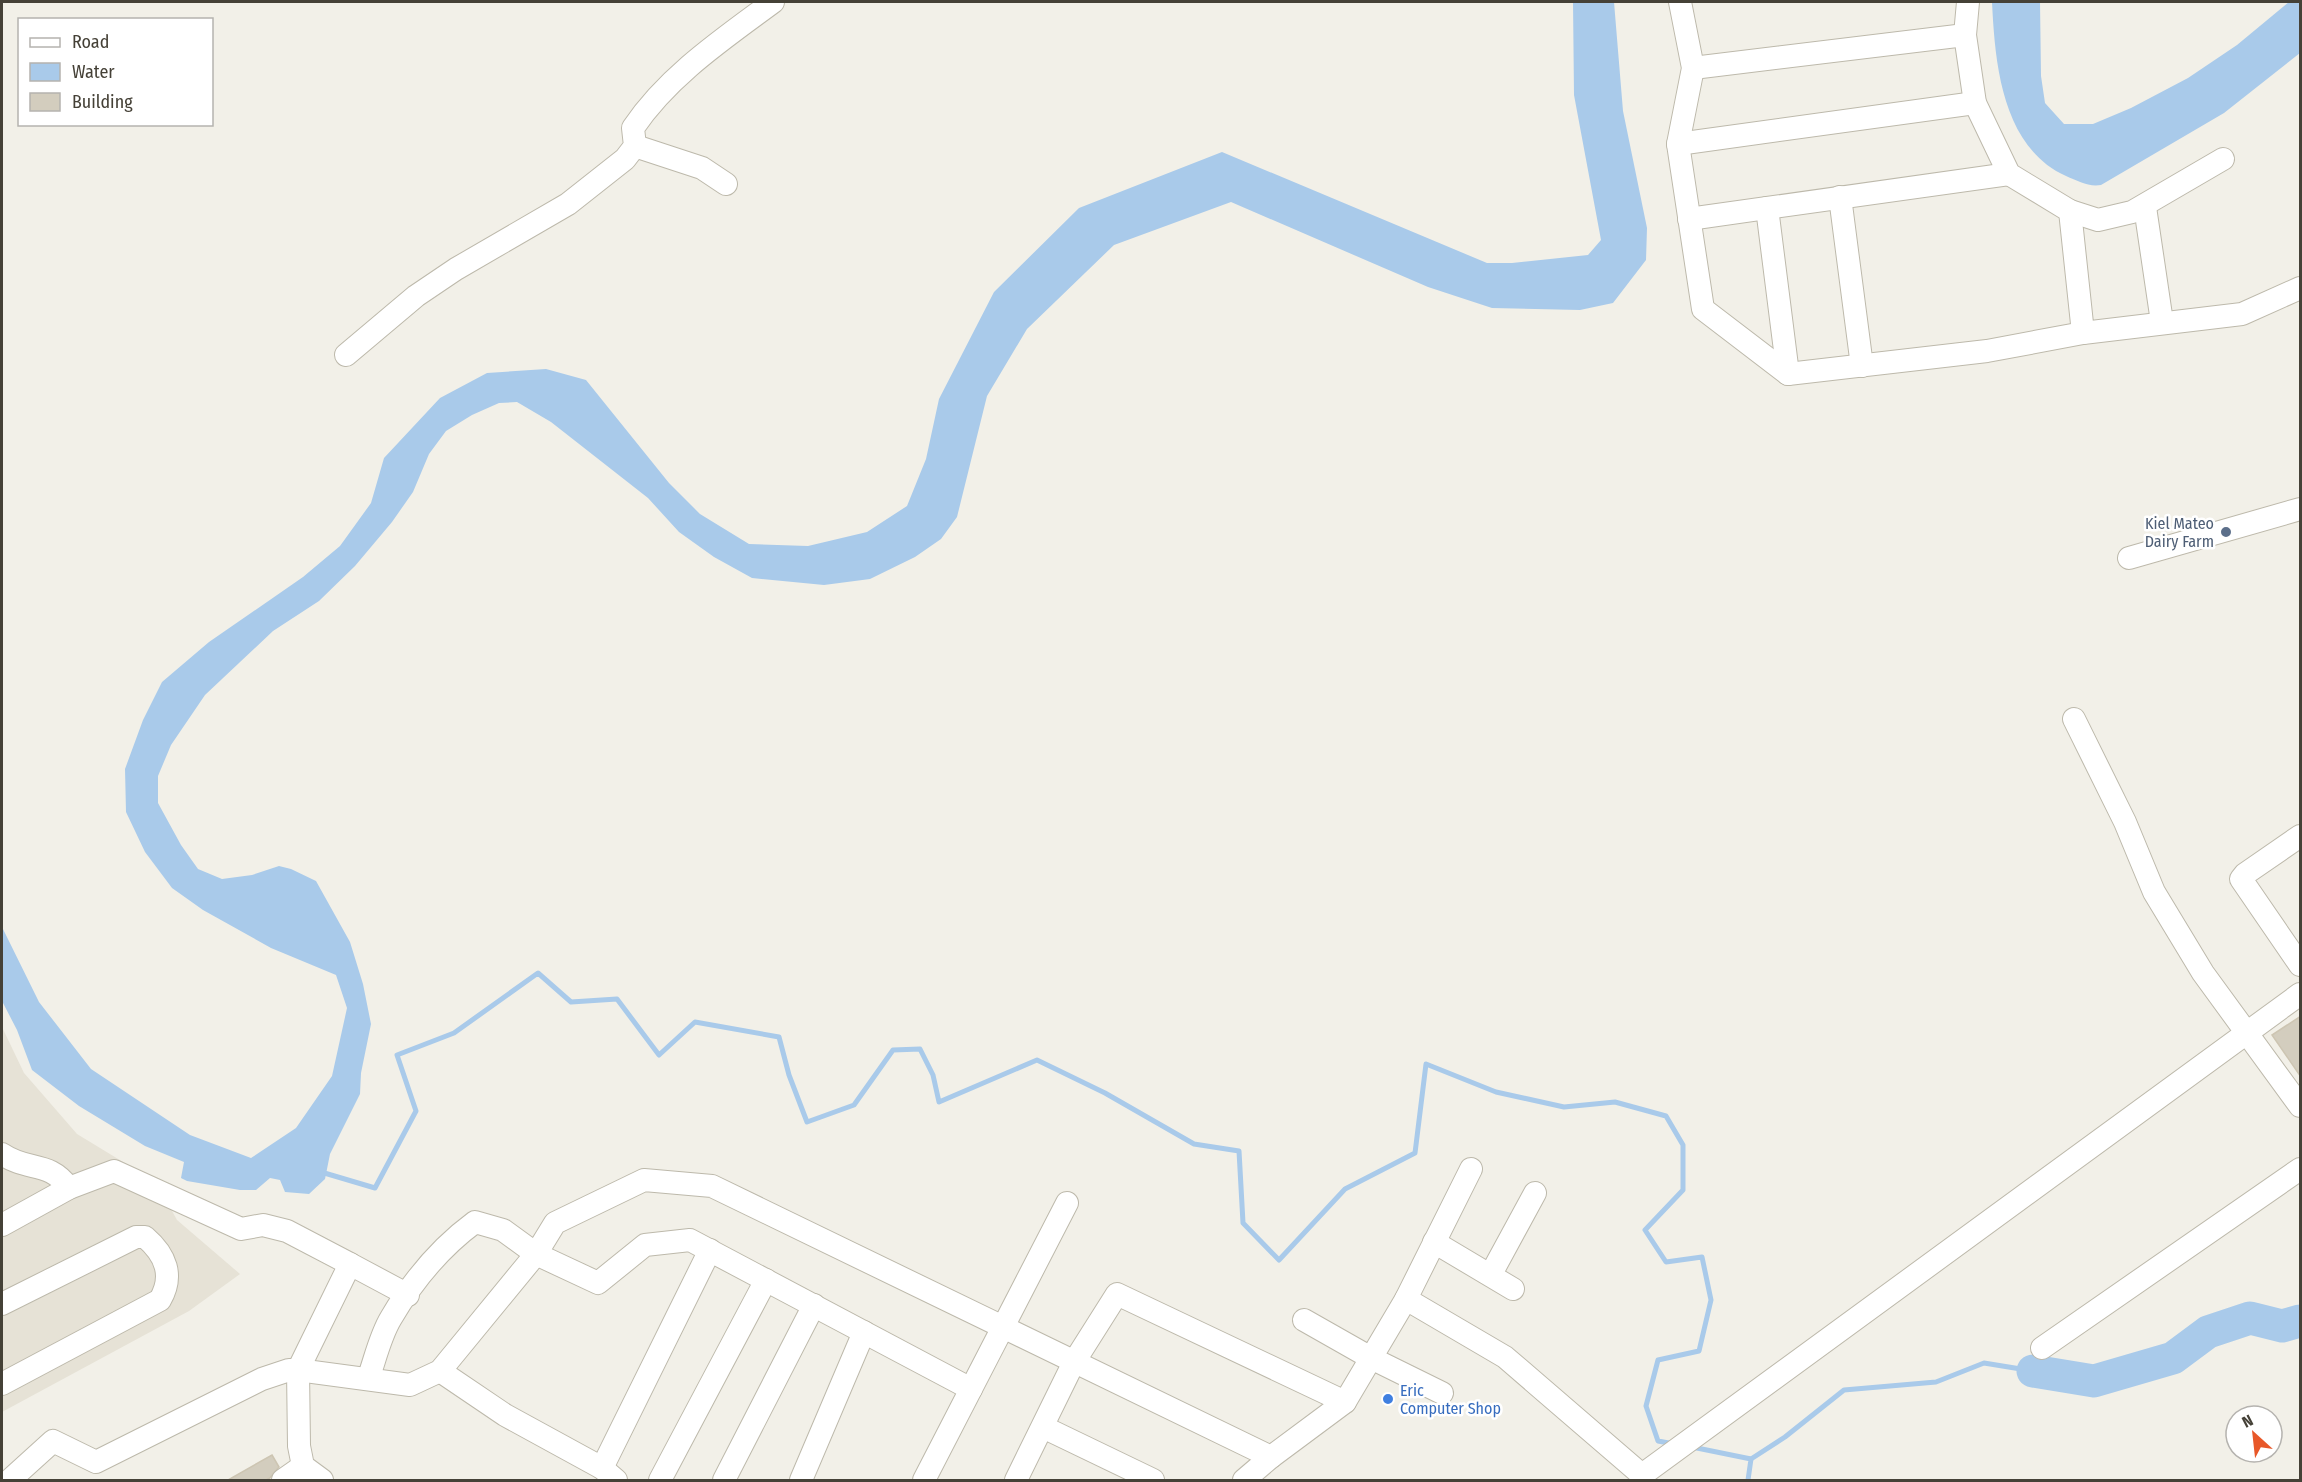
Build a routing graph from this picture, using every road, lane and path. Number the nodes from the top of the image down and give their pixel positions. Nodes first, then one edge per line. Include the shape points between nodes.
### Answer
1 (773, 2) edge
2 (1680, 2) edge
3 (1968, 2) edge
4 (1965, 35) junction
5 (1694, 68) junction
6 (1975, 103) junction
7 (1678, 144) junction
8 (635, 146) junction
9 (2223, 159) dead end
10 (2009, 174) junction
11 (726, 184) dead end
12 (1840, 197) junction
13 (2145, 207) junction
14 (1767, 208) junction
15 (2070, 211) junction
16 (1689, 219) junction
17 (2301, 288) edge
18 (2162, 322) junction
19 (2083, 333) junction
20 (346, 356) dead end
21 (1862, 366) junction
22 (1788, 374) junction
23 (2301, 509) edge
24 (2129, 558) dead end
25 (2074, 719) dead end
26 (2301, 836) edge
27 (2301, 965) edge
28 (2301, 994) edge
29 (2250, 1033) junction
30 (2301, 1106) edge
31 (2, 1154) edge
32 (2301, 1169) edge
33 (1471, 1170) dead end
34 (69, 1188) junction
35 (1534, 1192) dead end
36 (1067, 1203) dead end
37 (2, 1225) edge
38 (1434, 1242) junction
39 (710, 1250) junction
40 (536, 1254) junction
41 (350, 1264) junction
42 (1491, 1274) junction
43 (766, 1280) junction
44 (1512, 1289) dead end
45 (408, 1294) junction
46 (1406, 1299) junction
47 (2, 1304) edge
48 (814, 1305) junction
49 (1304, 1320) dead end
50 (1003, 1328) junction
51 (864, 1332) junction
52 (2042, 1348) dead end
53 (1371, 1358) junction
54 (1074, 1362) junction
55 (298, 1370) junction
56 (440, 1371) junction
57 (368, 1379) junction
58 (2, 1384) edge
59 (971, 1389) junction
60 (1442, 1393) dead end
61 (1345, 1402) junction
62 (1042, 1426) junction
63 (1271, 1457) junction
64 (303, 1466) junction
65 (95, 1471) edge
66 (609, 1474) edge
67 (1637, 1478) edge
68 (10, 1480) edge
69 (283, 1480) edge
70 (322, 1480) edge
71 (660, 1480) edge
72 (724, 1480) edge
73 (801, 1480) edge
74 (924, 1480) edge
75 (1016, 1480) edge
76 (1153, 1480) edge
77 (1244, 1480) edge

1 - 8 street via 713,46 662,92 633,128
2 - 5 street
3 - 4 street
4 - 5 street
4 - 6 street
5 - 7 street
6 - 7 street
6 - 10 street
7 - 16 street
8 - 11 street via 702,168
8 - 20 street via 625,159 568,204 416,296
9 - 13 street
10 - 12 street
10 - 15 street
12 - 14 street
12 - 21 street
13 - 15 street via 2098,220
13 - 18 street
14 - 16 street
14 - 22 street
15 - 19 street
16 - 22 street via 1703,309
17 - 18 street via 2242,314
18 - 19 street
19 - 21 street via 1987,351
21 - 22 street
23 - 24 street
25 - 29 street via 2125,822 2154,892 2203,973
26 - 27 street via 2241,879
28 - 29 street
29 - 30 street
29 - 67 street
31 - 34 street via 15,1163 52,1170
32 - 52 street
33 - 38 street
34 - 37 street
34 - 41 street via 114,1171 241,1229 263,1225 287,1232
35 - 42 street
36 - 50 street
38 - 42 street
38 - 46 street
39 - 40 street via 690,1240 645,1245 598,1283
39 - 43 street
39 - 66 street
40 - 45 street via 503,1230 475,1222 452,1238
40 - 50 street via 555,1223 644,1180 712,1186
40 - 56 street
41 - 45 street
41 - 55 street
42 - 44 street
43 - 48 street
43 - 71 street
45 - 57 street via 390,1320
46 - 53 street
46 - 67 street via 1505,1357
47 - 58 street via 136,1237 153,1243 169,1273 160,1300
48 - 51 street
48 - 72 street
49 - 53 street
50 - 54 street
50 - 59 street
51 - 59 street
51 - 73 street
53 - 60 street
53 - 61 street
54 - 61 street via 1116,1294
54 - 62 street
54 - 63 street
55 - 57 street
55 - 64 street
55 - 65 street via 262,1379
56 - 57 street via 410,1385
56 - 66 street via 505,1415
59 - 74 street
61 - 63 street
62 - 75 street
62 - 76 street
63 - 77 street
64 - 69 street
64 - 70 street
65 - 68 street via 53,1441

